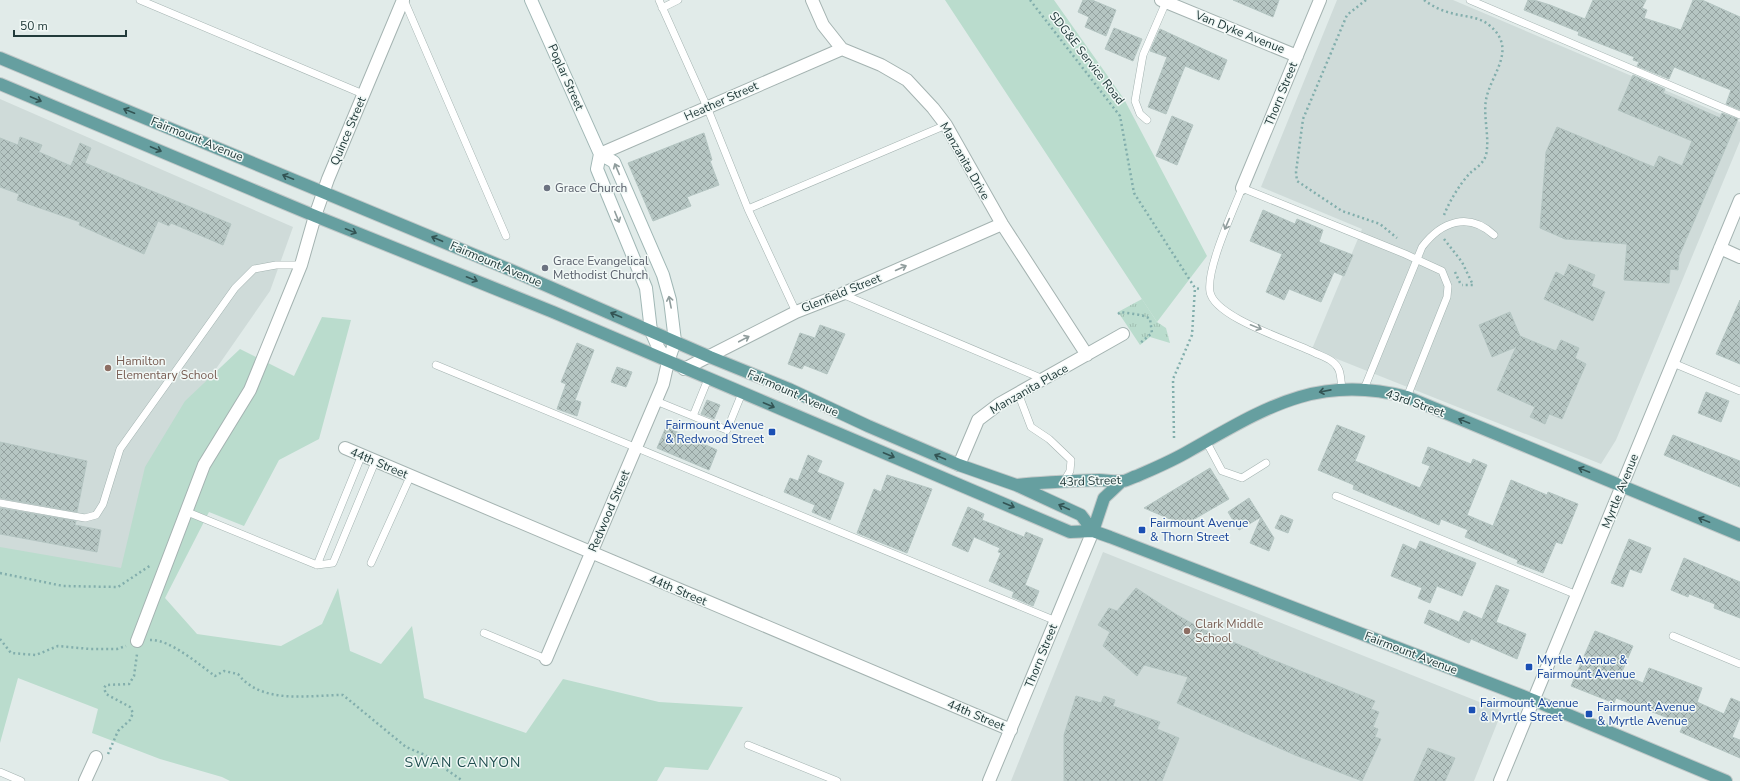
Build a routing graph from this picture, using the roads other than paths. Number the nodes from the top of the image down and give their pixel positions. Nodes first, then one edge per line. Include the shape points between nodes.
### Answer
1 (140, 0) edge
2 (404, 0) edge
3 (531, 0) edge
4 (658, 0) edge
5 (678, 0) edge
6 (812, 0) edge
7 (1320, 0) edge
8 (1470, 0) edge
9 (1163, 1) edge
10 (662, 8) junction
11 (842, 48) junction
12 (1297, 56) junction
13 (0, 58) edge
14 (0, 84) edge
15 (364, 94) junction
16 (707, 107) junction
17 (1740, 115) edge
18 (1147, 120) dead end
19 (946, 125) junction
20 (600, 154) junction
21 (1242, 188) junction
22 (324, 192) junction
23 (1740, 200) edge
24 (748, 208) junction
25 (315, 216) junction
26 (1002, 224) junction
27 (1494, 235) dead end
28 (506, 236) dead end
29 (1720, 248) junction
30 (1740, 257) edge
31 (1417, 260) junction
32 (301, 266) junction
33 (842, 294) junction
34 (796, 312) junction
35 (651, 331) junction
36 (1123, 334) dead end
37 (675, 341) junction
38 (1087, 355) junction
39 (710, 357) junction
40 (668, 362) junction
41 (1673, 363) junction
42 (436, 365) dead end
43 (684, 369) junction
44 (708, 379) junction
45 (1043, 379) junction
46 (1342, 388) junction
47 (1364, 389) junction
48 (1740, 392) edge
49 (742, 393) junction
50 (1018, 393) junction
51 (1407, 397) junction
52 (656, 401) junction
53 (693, 416) junction
54 (1206, 441) junction
55 (636, 447) junction
56 (345, 448) dead end
57 (362, 457) junction
58 (375, 462) junction
59 (1266, 463) dead end
60 (959, 465) junction
61 (410, 477) junction
62 (1064, 480) junction
63 (1122, 481) junction
64 (1016, 485) junction
65 (1622, 486) junction
66 (1336, 496) dead end
67 (0, 503) edge
68 (186, 511) junction
69 (1093, 531) junction
70 (1740, 535) edge
71 (591, 553) junction
72 (371, 563) dead end
73 (317, 566) junction
74 (1576, 596) junction
75 (1056, 621) junction
76 (484, 633) dead end
77 (1673, 636) dead end
78 (137, 641) road end
79 (546, 659) joint
80 (1740, 664) edge
81 (1534, 700) junction
82 (1011, 730) junction
83 (748, 745) dead end
84 (101, 756) road end
85 (1, 775) edge
86 (21, 781) edge
87 (85, 781) edge
88 (837, 781) edge
89 (990, 781) edge
90 (1500, 781) edge
91 (1726, 781) edge

1 - 15 lane
2 - 15 street, Quince Street
2 - 28 lane
3 - 20 street, Poplar Street
4 - 10 lane
5 - 10 lane
6 - 11 street, Manzanita Drive via 823,25
7 - 12 street, Thorn Street
8 - 17 lane
9 - 12 street, Van Dyke Avenue
9 - 18 lane via 1143,55 1135,101 1140,114
10 - 16 lane
11 - 16 street, Heather Street
11 - 19 street, Manzanita Drive via 882,65 907,80
12 - 21 street, Thorn Street
22 -> 13 main road, Fairmount Avenue
14 -> 25 main road, Fairmount Avenue
15 - 22 street, Quince Street
16 - 20 street, Heather Street
16 - 24 lane
19 - 24 lane
19 - 26 street, Manzanita Drive
20 -> 35 street, Poplar Street via 597,169 646,288
37 -> 20 street, Poplar Street via 670,300 663,275 614,162
21 - 31 lane
21 -> 46 lane via 1212,269 1210,292 1219,306 1238,320 1332,360 1339,370
22 - 25 street, Quince Street
35 -> 22 main road, Fairmount Avenue
23 - 29 street, Myrtle Avenue
24 - 34 lane
25 - 32 street, Quince Street
25 -> 40 main road, Fairmount Avenue via 553,312
33 -> 26 street, Glenfield Street
26 - 38 street, Manzanita Drive
27 - 31 lane via 1479,224 1455,221 1430,236
29 - 30 street
29 - 41 street, Myrtle Avenue
31 - 47 lane
31 - 51 lane via 1442,271 1448,286 1447,297
32 - 67 lane via 254,269 235,288 120,449 103,504 96,514 86,518
32 - 68 street, Quince Street via 250,390 204,465
33 - 34 street, Glenfield Street
33 - 45 lane
39 -> 34 street, Glenfield Street
35 - 37 main road, Fairmount Avenue
35 - 40 street, Poplar Street
36 - 38 street, Manzanita Place
37 - 39 main road, Fairmount Avenue
37 - 40 street, Poplar Street
38 - 45 street, Manzanita Place
39 - 43 street, Glenfield Street
60 -> 39 main road, Fairmount Avenue via 789,389
40 - 43 main road, Fairmount Avenue
40 - 52 street, Redwood Street
41 - 48 lane
41 - 65 street, Myrtle Avenue
42 - 55 lane
43 - 44 main road, Fairmount Avenue
44 - 49 main road, Fairmount Avenue
44 - 53 lane
45 - 50 street, Manzanita Place
46 - 47 main road, 43rd Street
46 -> 54 main road, 43rd Street via 1290,399 1257,413
47 - 51 main road, 43rd Street
49 - 53 lane via 727,430
49 -> 69 main road, Fairmount Avenue via 1070,532
50 - 60 street, Manzanita Place via 978,420
50 - 62 lane via 1031,427 1049,439 1071,460 1070,471
65 -> 51 main road, 43rd Street
52 - 53 lane
52 - 55 street, Redwood Street
54 - 59 lane via 1222,471 1242,478
54 - 63 main road, 43rd Street via 1166,464
55 - 71 street, Redwood Street
55 - 75 lane
56 - 57 street, 44th Street
57 - 58 street, 44th Street
57 - 73 lane via 350,480
58 - 61 street, 44th Street
58 - 73 lane via 333,563
60 - 64 main road, Fairmount Avenue
61 - 71 street, 44th Street
61 - 72 lane
62 - 63 main road, 43rd Street
62 - 64 main road, 43rd Street
63 - 69 main road via 1104,498
69 -> 64 main road, Fairmount Avenue via 1081,515
70 -> 65 main road, 43rd Street
65 - 74 street, Myrtle Avenue
66 - 74 lane
68 - 73 lane
68 - 78 street, Quince Street
69 - 75 street, Thorn Street
69 - 81 main road, Fairmount Avenue
71 - 79 street, Redwood Street
71 - 82 street, 44th Street
74 - 81 street, Myrtle Avenue
75 - 82 street, Thorn Street
76 - 79 lane
77 - 80 lane
81 - 90 street, Myrtle Avenue
81 - 91 main road, Fairmount Avenue
82 - 89 street, Thorn Street
83 - 88 lane
84 - 87 street
85 - 86 lane

